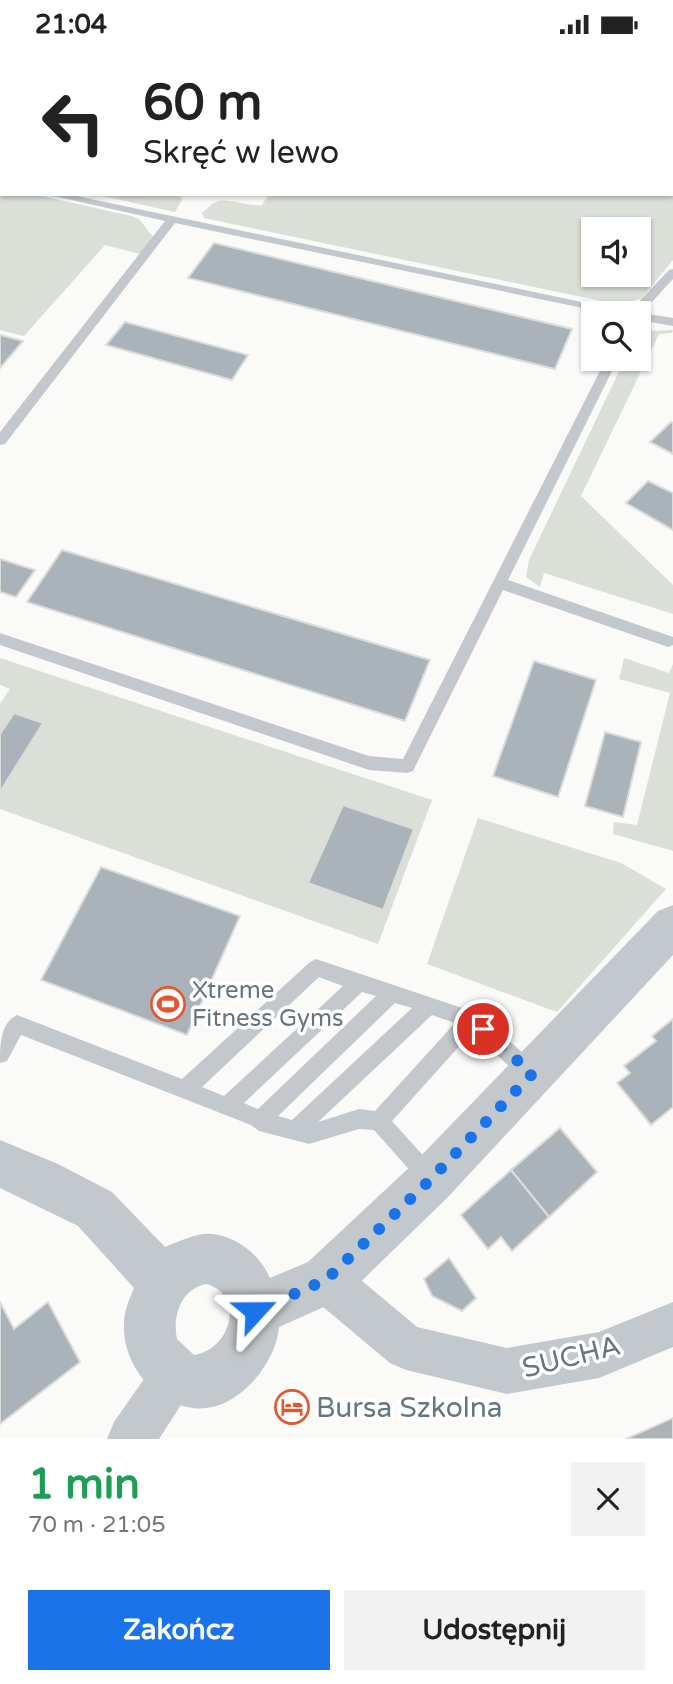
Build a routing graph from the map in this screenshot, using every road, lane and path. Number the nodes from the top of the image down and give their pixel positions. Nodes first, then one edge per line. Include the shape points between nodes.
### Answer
1 (59, 196) edge
2 (172, 221) junction
3 (673, 272) edge
4 (649, 301) edge
5 (581, 304) edge
6 (651, 318) edge
7 (673, 322) edge
8 (606, 371) edge
9 (0, 441) edge
10 (499, 583) junction
11 (0, 639) edge
12 (668, 641) dead end
13 (673, 925) edge
14 (360, 982) junction
15 (392, 993) junction
16 (429, 1005) junction
17 (471, 1019) junction
18 (0, 1053) edge
19 (532, 1074) junction
20 (183, 1091) junction
21 (226, 1107) junction
22 (259, 1121) junction
23 (379, 1121) junction
24 (295, 1130) junction
25 (0, 1164) edge
26 (431, 1179) junction
27 (326, 1280) junction
28 (163, 1282) junction
29 (255, 1311) junction
30 (673, 1324) edge
31 (174, 1375) junction
32 (131, 1439) edge

1 - 2 lane
2 - 5 lane
2 - 9 lane
3 - 4 lane
6 - 7 lane
8 - 10 lane
10 - 11 lane via 407,766 369,763
10 - 12 lane
13 - 19 street
14 - 15 lane
14 - 20 lane via 316,968
14 - 21 lane
15 - 16 lane
15 - 22 lane
16 - 17 lane
16 - 24 lane
17 - 19 lane
17 - 23 lane
18 - 20 lane via 17,1024
19 - 26 street
20 - 21 lane
21 - 22 lane
22 - 24 lane
23 - 24 lane via 359,1119 309,1134
23 - 26 lane
25 - 28 street via 95,1209
26 - 27 street
27 - 29 street
27 - 30 street, SUCHA via 406,1347 507,1371 599,1355
28 - 29 street via 183,1265 206,1259 227,1264 245,1280
28 - 31 street via 152,1305 149,1332 157,1357
29 - 31 street via 249,1347 236,1367 216,1379 195,1382
31 - 32 street

